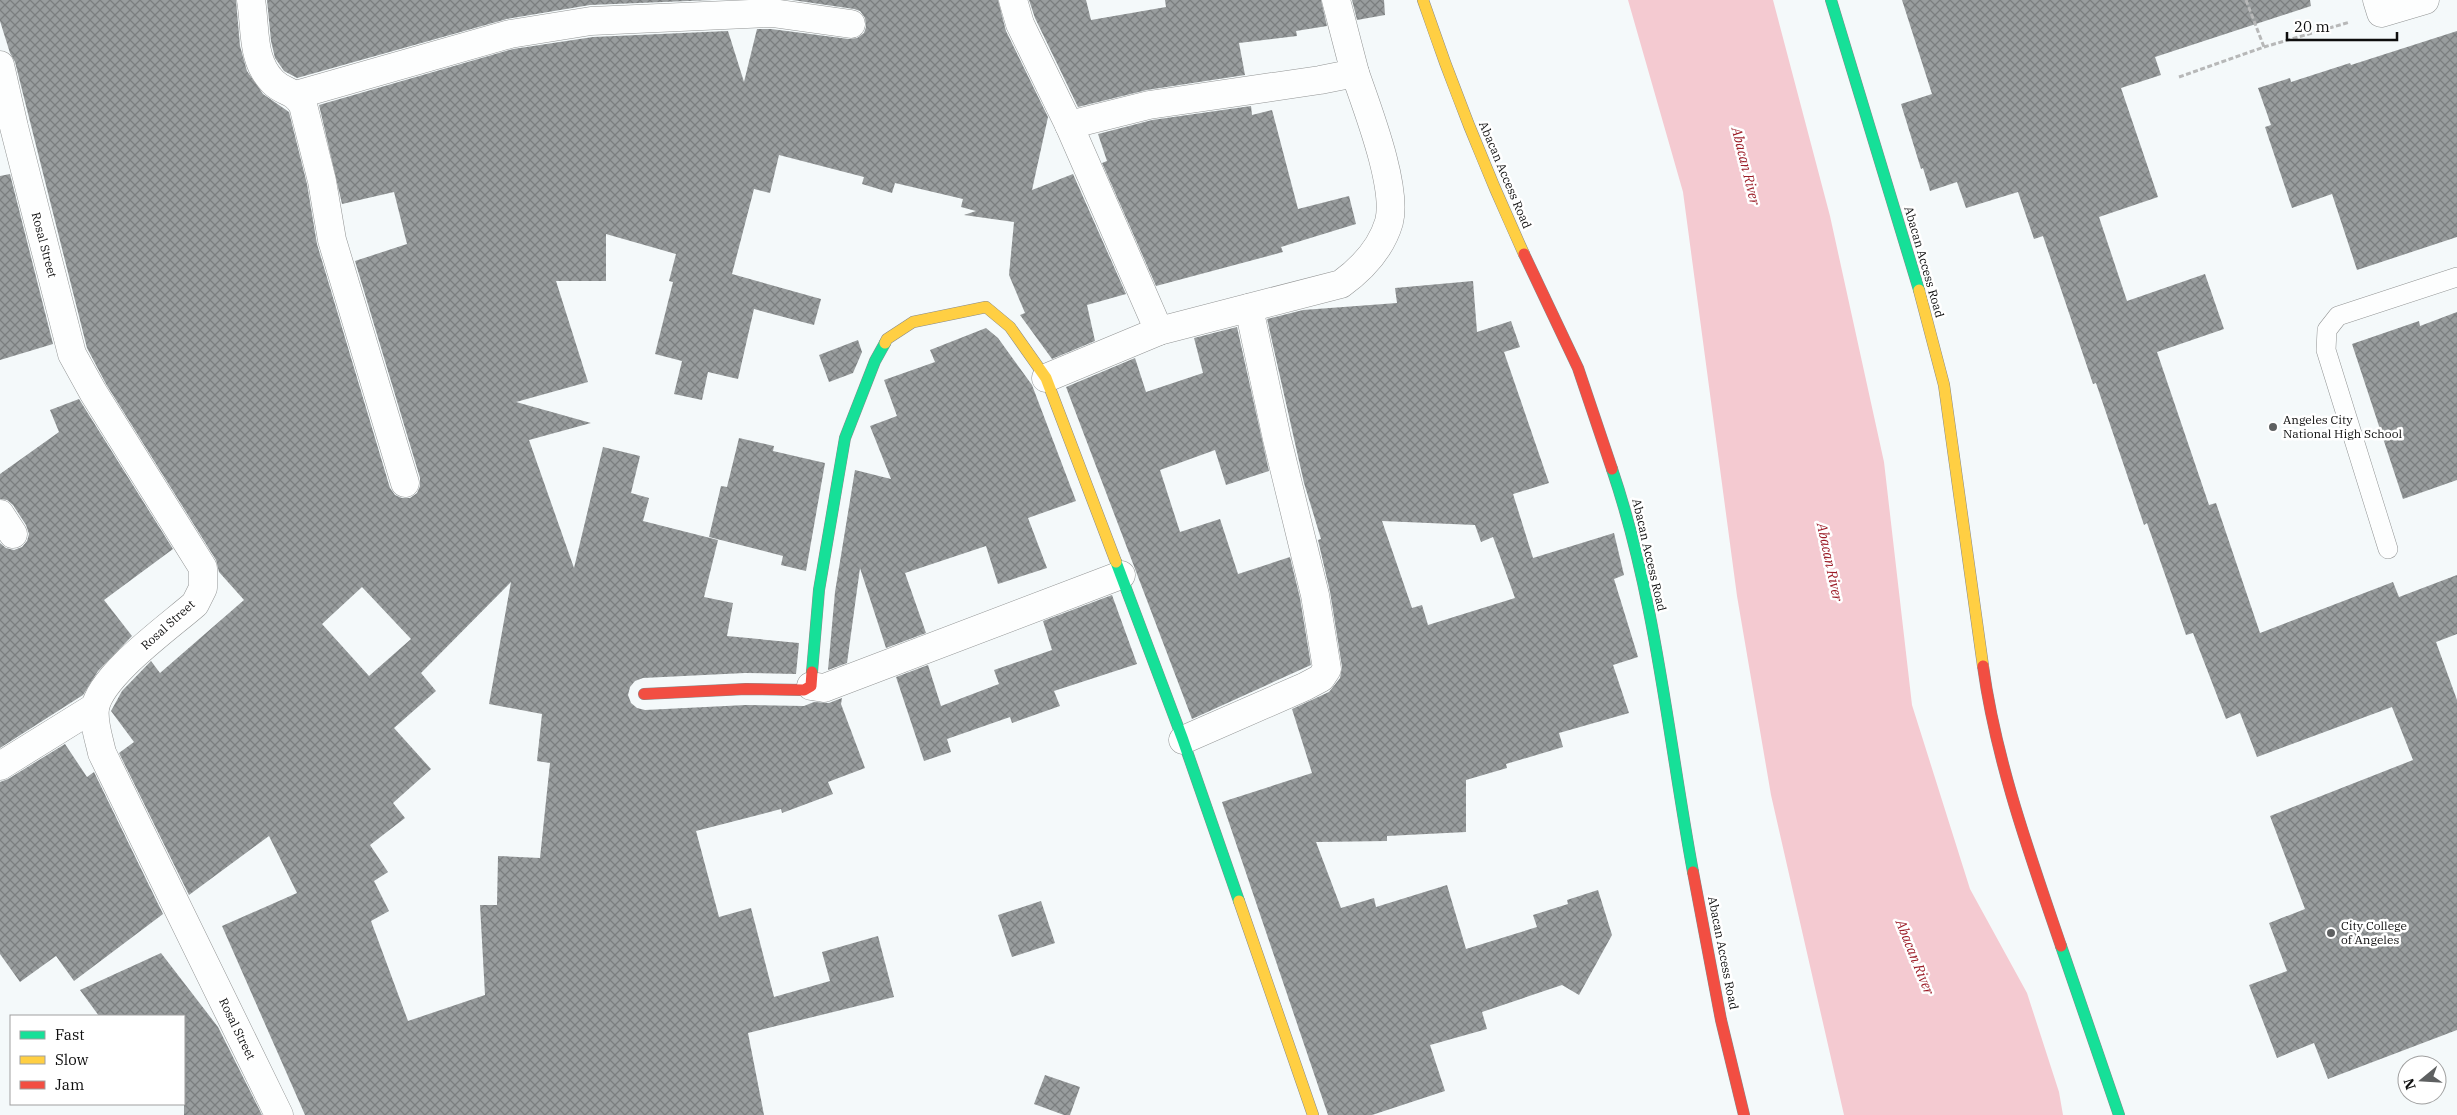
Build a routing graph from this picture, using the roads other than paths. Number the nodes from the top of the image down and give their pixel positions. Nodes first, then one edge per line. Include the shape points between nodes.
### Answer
1 (251, 0) edge
2 (1013, 0) edge
3 (1336, 0) edge
4 (1424, 0) edge
5 (1831, 0) edge
6 (2425, 0) edge
7 (2379, 7) edge
8 (851, 24) dead end
9 (0, 65) edge
10 (1355, 73) junction
11 (296, 95) junction
12 (1068, 125) junction
13 (7, 129) edge
14 (2457, 277) edge
15 (1249, 308) junction
16 (1158, 331) junction
17 (1046, 378) junction
18 (405, 483) dead end
19 (2388, 549) dead end
20 (1121, 575) junction
21 (811, 686) junction
22 (644, 694) dead end
23 (96, 707) junction
24 (1183, 740) junction
25 (0, 766) edge
26 (279, 1115) edge
27 (1314, 1115) edge
28 (1744, 1115) edge
29 (2119, 1115) edge

1 - 11 street via 256,52 264,72 275,84
2 - 12 street via 1020,24
3 - 10 street
4 - 28 street, Abacan Access Road via 1443,60 1503,208 1578,368 1628,517 1663,680 1688,843 1721,1020
5 - 29 street, Abacan Access Road via 1915,275 1944,385 1984,672 2003,760 2034,867
6 - 7 street
8 - 11 street via 772,13 591,21 510,34
9 - 13 street, Rosal Street
10 - 12 street via 1149,105
10 - 15 street via 1388,182 1389,220 1377,249 1361,269 1341,284
11 - 18 street via 303,105 322,181 332,240
12 - 16 street
13 - 23 street, Rosal Street via 72,354 203,568 203,588 195,604 114,674
14 - 19 lane via 2338,316 2327,330 2326,350
15 - 16 street
15 - 24 street via 1315,595 1327,669 1321,678 1304,687
16 - 17 street
17 - 20 street
17 - 21 street via 1010,327 986,306 914,322 887,339 875,360 845,438 819,590
20 - 21 street via 824,688
20 - 24 street
21 - 22 street via 804,690
23 - 25 street
23 - 26 street, Rosal Street via 102,753
24 - 27 street

